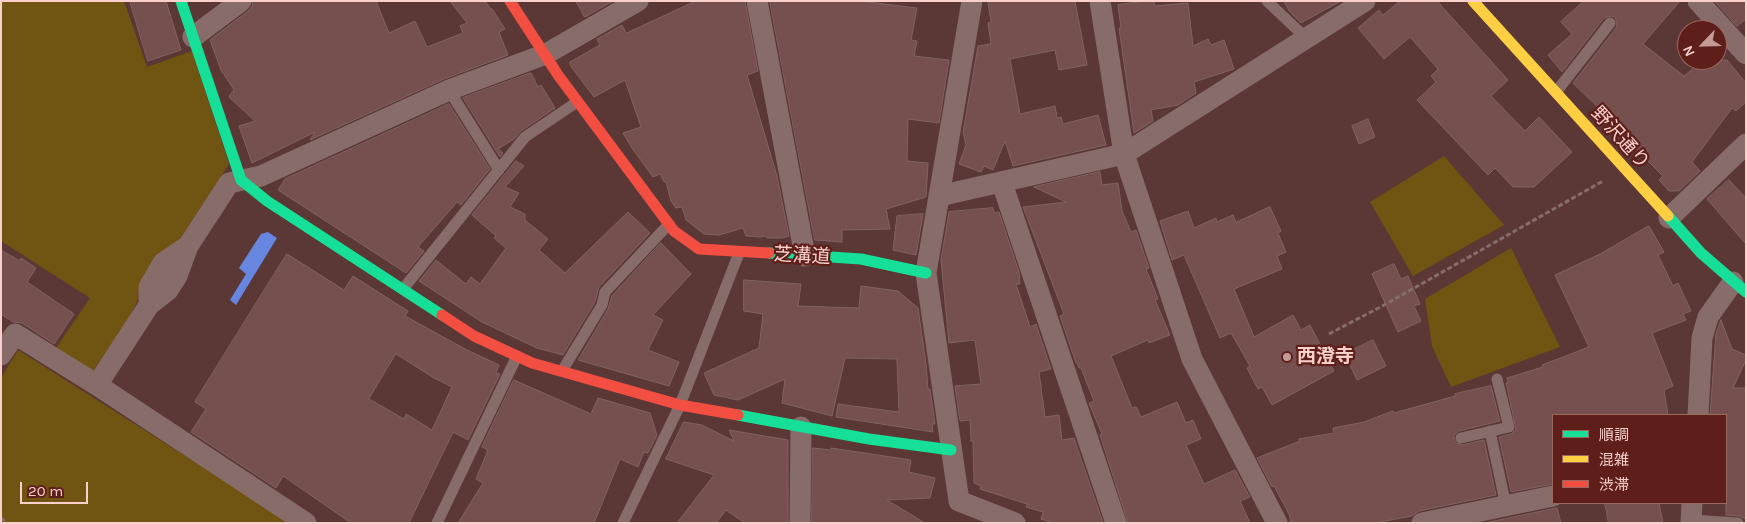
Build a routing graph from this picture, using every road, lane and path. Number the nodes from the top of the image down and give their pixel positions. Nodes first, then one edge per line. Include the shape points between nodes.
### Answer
1 (181, 1) edge
2 (240, 1) edge
3 (510, 1) edge
4 (638, 1) edge
5 (757, 1) edge
6 (972, 1) edge
7 (1100, 1) edge
8 (1267, 1) edge
9 (1365, 1) edge
10 (1473, 1) edge
11 (1698, 1) edge
12 (1610, 23) dead end
13 (194, 37) junction
14 (1306, 38) junction
15 (546, 54) junction
16 (1746, 54) edge
17 (449, 90) junction
18 (1556, 92) junction
19 (578, 101) junction
20 (1746, 144) edge
21 (1124, 154) junction
22 (499, 170) junction
23 (242, 180) junction
24 (1606, 180) dead end
25 (1002, 183) junction
26 (939, 196) junction
27 (1669, 218) junction
28 (669, 224) junction
29 (740, 253) junction
30 (806, 256) junction
31 (926, 273) junction
32 (1739, 287) edge
33 (403, 289) junction
34 (8, 329) edge
35 (1329, 334) dead end
36 (1, 355) edge
37 (517, 356) junction
38 (562, 371) junction
39 (1497, 378) dead end
40 (96, 385) junction
41 (680, 405) junction
42 (1698, 414) edge
43 (801, 426) junction
44 (1490, 431) junction
45 (1462, 438) dead end
46 (951, 450) junction
47 (1552, 496) edge
48 (1506, 506) junction
49 (1692, 515) edge
50 (1, 518) edge
51 (304, 522) edge
52 (7, 523) edge
53 (437, 523) edge
54 (623, 523) edge
55 (800, 523) edge
56 (1015, 523) edge
57 (1116, 523) edge
58 (1277, 523) edge
59 (1422, 523) edge
60 (1738, 523) edge

1 - 13 street
2 - 13 street
3 - 15 street, 芝溝道
4 - 15 street
5 - 30 street
6 - 26 street
7 - 21 street
8 - 14 lane
9 - 14 street
10 - 18 street, 野沢通り
11 - 16 street
12 - 18 lane
13 - 23 street
14 - 21 street
15 - 17 street
15 - 19 street, 芝溝道
17 - 22 lane
17 - 23 street via 261,176
18 - 27 street, 野沢通り
19 - 22 lane via 525,137
19 - 28 street, 芝溝道
20 - 27 street
21 - 25 street
21 - 58 street via 1192,359
22 - 33 lane
23 - 33 street via 267,201
23 - 40 street via 229,183 188,246 168,290 149,305
24 - 35 path
25 - 26 street
25 - 57 street
26 - 31 street
27 - 32 street, 野沢通り
28 - 29 street, 芝溝道 via 699,250
28 - 38 lane via 604,292 602,305
29 - 30 street, 芝溝道
29 - 41 lane
30 - 31 street, 芝溝道 via 861,259
31 - 46 street
32 - 42 street via 1708,317 1702,338
33 - 37 street via 474,336
34 - 36 street
34 - 40 street
37 - 38 street
37 - 53 lane
38 - 41 street
39 - 44 lane via 1509,427
40 - 51 street
41 - 43 street
41 - 54 lane
43 - 46 street
43 - 55 street
44 - 45 lane
44 - 48 lane
46 - 56 street via 959,501
47 - 48 street
48 - 59 street
49 - 60 lane
50 - 52 path

